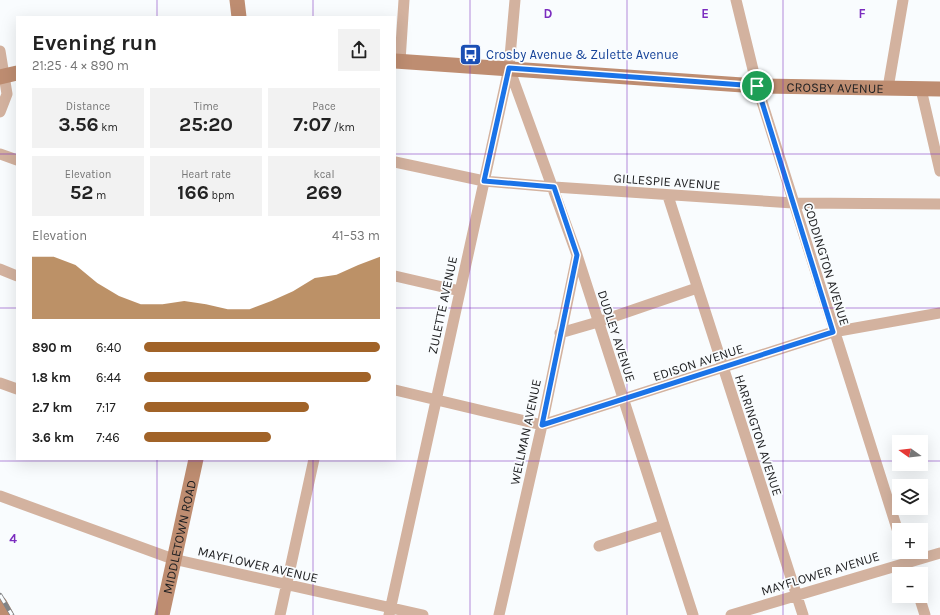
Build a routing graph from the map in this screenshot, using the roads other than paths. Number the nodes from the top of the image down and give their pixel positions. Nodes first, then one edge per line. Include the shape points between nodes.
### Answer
1 (237, 0) edge
2 (404, 0) edge
3 (515, 0) edge
4 (736, 0) edge
5 (903, 0) edge
6 (239, 16) edge
7 (0, 51) edge
8 (398, 61) edge
9 (509, 68) junction
10 (7, 76) edge
11 (757, 86) junction
12 (888, 88) junction
13 (921, 89) junction
14 (940, 89) edge
15 (0, 112) edge
16 (0, 154) edge
17 (16, 160) edge
18 (396, 162) edge
19 (940, 172) edge
20 (484, 181) junction
21 (554, 187) junction
22 (668, 196) junction
23 (793, 203) junction
24 (940, 204) edge
25 (577, 255) junction
26 (0, 269) edge
27 (16, 276) edge
28 (396, 276) edge
29 (697, 288) junction
30 (460, 291) junction
31 (940, 313) edge
32 (598, 322) junction
33 (833, 332) junction
34 (560, 333) junction
35 (723, 368) junction
36 (0, 383) edge
37 (16, 389) edge
38 (396, 390) edge
39 (436, 399) junction
40 (623, 400) junction
41 (542, 425) junction
42 (196, 460) edge
43 (314, 460) edge
44 (0, 496) edge
45 (895, 523) edge
46 (664, 525) junction
47 (599, 546) dead end
48 (940, 552) edge
49 (928, 553) edge
50 (173, 559) junction
51 (897, 559) edge
52 (287, 585) junction
53 (796, 594) junction
54 (921, 603) edge
55 (0, 604) edge
56 (390, 612) edge
57 (6, 615) edge
58 (162, 615) edge
59 (280, 615) edge
60 (423, 615) edge
61 (499, 615) edge
62 (693, 615) edge
63 (731, 615) edge
64 (803, 615) edge
65 (925, 615) edge

1 - 6 street
2 - 8 street
3 - 9 street, ZULETTE AVENUE
4 - 11 street, CODDINGTON AVENUE
5 - 12 street
7 - 10 street
8 - 9 street, CROSBY AVENUE
9 - 11 street, CROSBY AVENUE
9 - 20 street, ZULETTE AVENUE
9 - 21 street, DUDLEY AVENUE
10 - 15 street via 7,94
11 - 12 street, CROSBY AVENUE
11 - 23 street, CODDINGTON AVENUE
12 - 13 street, CROSBY AVENUE
13 - 14 street, CROSBY AVENUE
13 - 19 street
16 - 17 street
18 - 20 street, GILLESPIE AVENUE
20 - 21 street, GILLESPIE AVENUE
20 - 30 street, ZULETTE AVENUE
21 - 22 street, GILLESPIE AVENUE
21 - 25 street, DUDLEY AVENUE
22 - 23 street, GILLESPIE AVENUE
22 - 29 street, HARRINGTON AVENUE
23 - 24 street, GILLESPIE AVENUE
23 - 33 street, CODDINGTON AVENUE
25 - 32 street, DUDLEY AVENUE
25 - 34 street, WELLMAN AVENUE
26 - 27 street
28 - 30 street
29 - 32 street
29 - 35 street, HARRINGTON AVENUE
30 - 39 street, ZULETTE AVENUE
31 - 33 street, EDISON AVENUE
32 - 34 street
32 - 40 street, DUDLEY AVENUE
33 - 35 street, EDISON AVENUE
33 - 45 street, CODDINGTON AVENUE
34 - 41 street, WELLMAN AVENUE
35 - 40 street, EDISON AVENUE
35 - 53 street, HARRINGTON AVENUE
36 - 37 street
38 - 39 street
39 - 41 street
39 - 56 street, ZULETTE AVENUE
40 - 41 street, EDISON AVENUE
40 - 46 street, DUDLEY AVENUE
41 - 61 street, WELLMAN AVENUE
42 - 50 street, MIDDLETOWN ROAD
43 - 52 street
44 - 50 street, MAYFLOWER AVENUE
46 - 47 street
46 - 62 street, DUDLEY AVENUE
48 - 49 street, MAYFLOWER AVENUE
50 - 52 street, MAYFLOWER AVENUE
50 - 58 street, MIDDLETOWN ROAD
51 - 53 street, MAYFLOWER AVENUE
52 - 56 street, MAYFLOWER AVENUE
52 - 59 street
53 - 63 street, MAYFLOWER AVENUE
53 - 64 street, HARRINGTON AVENUE
54 - 65 street
55 - 57 street
56 - 60 street, MAYFLOWER AVENUE

